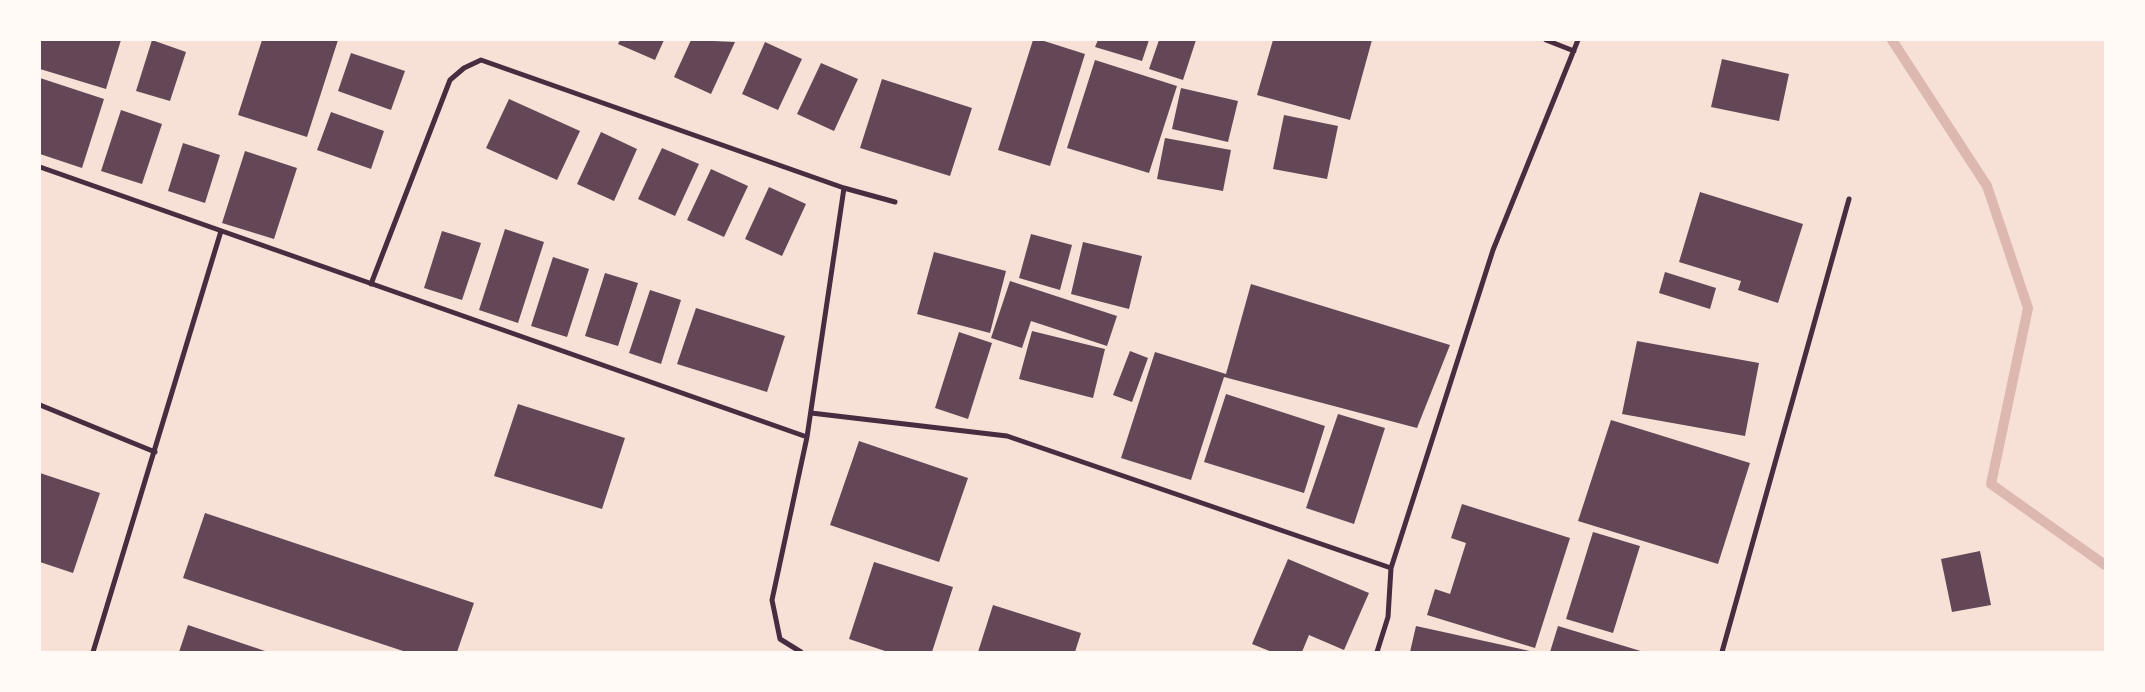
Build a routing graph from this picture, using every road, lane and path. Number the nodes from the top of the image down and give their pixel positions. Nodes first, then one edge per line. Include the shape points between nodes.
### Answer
1 (1546, 40) edge
2 (1578, 40) edge
3 (1574, 51) junction
4 (40, 168) edge
5 (844, 188) junction
6 (1849, 199) dead end
7 (895, 202) dead end
8 (222, 231) junction
9 (370, 284) junction
10 (40, 405) edge
11 (811, 414) junction
12 (807, 437) junction
13 (155, 452) junction
14 (1391, 568) junction
15 (93, 652) edge
16 (801, 652) edge
17 (1376, 652) edge
18 (1722, 652) edge

1 - 3 street
2 - 3 street
3 - 14 street via 1493,250
4 - 8 street
5 - 7 street
5 - 9 street via 482,60 464,68 450,80
5 - 11 street
6 - 18 street
8 - 9 street
8 - 13 street
9 - 12 street
10 - 13 street
11 - 12 street
11 - 14 street via 1008,436
12 - 16 street via 772,600 780,639
13 - 15 street
14 - 17 street via 1388,618

